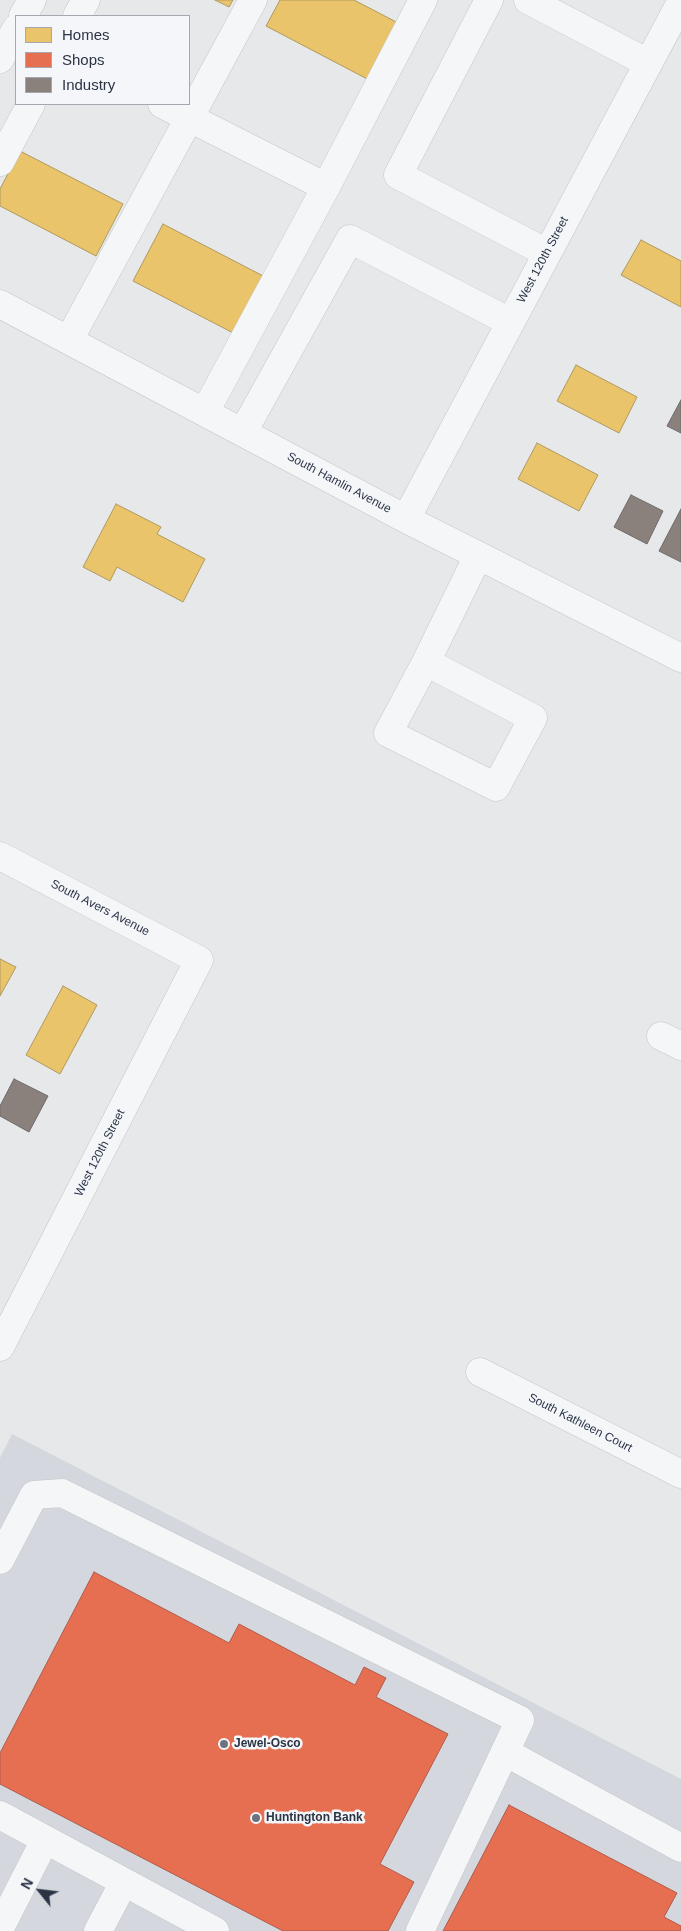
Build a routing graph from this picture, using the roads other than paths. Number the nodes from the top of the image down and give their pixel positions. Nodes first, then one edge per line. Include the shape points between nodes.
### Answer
1 (32, 0) edge
2 (86, 0) edge
3 (253, 0) edge
4 (423, 0) edge
5 (489, 0) edge
6 (528, 0) edge
7 (681, 2) edge
8 (24, 15) edge
9 (78, 15) edge
10 (15, 31) edge
11 (0, 59) edge
12 (648, 63) junction
13 (30, 105) edge
14 (164, 105) edge
15 (189, 118) junction
16 (0, 162) edge
17 (326, 187) junction
18 (547, 253) junction
19 (0, 304) edge
20 (510, 322) junction
21 (69, 340) junction
22 (205, 412) junction
23 (243, 432) junction
24 (406, 519) junction
25 (478, 556) junction
26 (681, 658) edge
27 (426, 662) junction
28 (0, 856) edge
29 (199, 960) joint
30 (0, 1347) edge
31 (480, 1372) dead end
32 (681, 1474) edge
33 (0, 1560) edge
34 (505, 1752) junction
35 (0, 1815) edge
36 (45, 1840) junction
37 (681, 1848) edge
38 (124, 1882) junction
39 (0, 1928) edge
40 (202, 1928) edge
41 (98, 1931) edge
42 (420, 1931) edge

1 - 8 street
2 - 9 street
3 - 15 street
4 - 17 street
5 - 18 street via 398,176
6 - 12 street
7 - 12 street, West 120th Street
10 - 11 street
12 - 18 street, West 120th Street
13 - 16 street
14 - 15 street
15 - 17 street
15 - 21 street
17 - 22 street
18 - 20 street, West 120th Street
19 - 21 street, South Hamlin Avenue
20 - 23 street via 350,239
20 - 24 street, West 120th Street
21 - 22 street, South Hamlin Avenue
22 - 23 street, South Hamlin Avenue
23 - 24 street, South Hamlin Avenue
24 - 25 street, South Hamlin Avenue
25 - 26 street, South Hamlin Avenue
25 - 27 street
27 - 27 street via 388,733 496,787 533,718
28 - 29 street, South Avers Avenue
29 - 30 street, West 120th Street
31 - 32 street, South Kathleen Court
33 - 34 street via 34,1495 62,1493 520,1720
34 - 37 street
34 - 42 street
35 - 36 street
36 - 38 street
36 - 39 street
38 - 40 street
38 - 41 street

